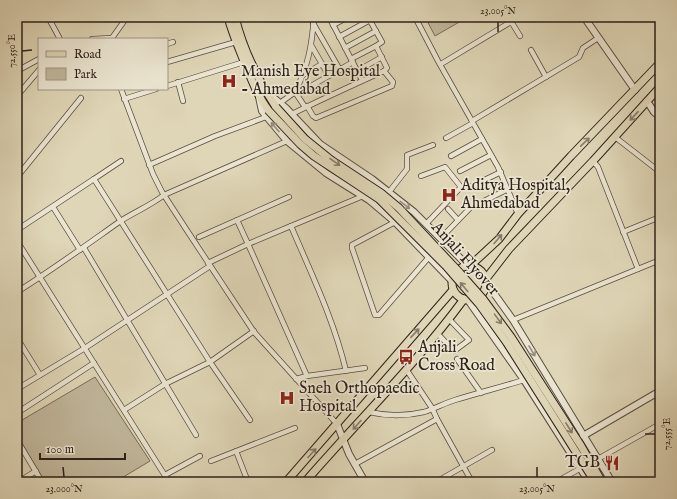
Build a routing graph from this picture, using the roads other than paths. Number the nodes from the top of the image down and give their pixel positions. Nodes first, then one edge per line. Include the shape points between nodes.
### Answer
1 (24, 17) edge
2 (48, 17) edge
3 (127, 17) edge
4 (228, 17) edge
5 (235, 17) edge
6 (314, 17) edge
7 (329, 17) edge
8 (348, 17) edge
9 (415, 17) edge
10 (584, 17) edge
11 (369, 18) edge
12 (17, 20) edge
13 (313, 23) junction
14 (333, 25) junction
15 (376, 31) junction
16 (520, 36) dead end
17 (339, 37) junction
18 (59, 38) edge
19 (113, 38) edge
20 (598, 38) junction
21 (172, 42) dead end
22 (236, 42) junction
23 (168, 44) edge
24 (311, 45) junction
25 (376, 46) junction
26 (345, 48) junction
27 (532, 50) dead end
28 (382, 57) junction
29 (38, 60) edge
30 (352, 61) junction
31 (168, 62) edge
32 (244, 62) junction
33 (660, 62) edge
34 (322, 64) junction
35 (441, 64) junction
36 (340, 70) junction
37 (17, 71) edge
38 (38, 71) edge
39 (357, 71) junction
40 (384, 71) junction
41 (303, 76) junction
42 (329, 76) junction
43 (546, 77) junction
44 (362, 80) junction
45 (178, 82) junction
46 (168, 86) edge
47 (660, 87) edge
48 (121, 90) edge
49 (153, 90) edge
50 (635, 90) junction
51 (296, 93) junction
52 (17, 96) edge
53 (81, 98) dead end
54 (124, 99) junction
55 (183, 101) dead end
56 (648, 101) junction
57 (278, 105) junction
58 (306, 107) junction
59 (267, 114) junction
60 (292, 114) junction
61 (660, 117) edge
62 (472, 122) junction
63 (614, 137) junction
64 (446, 138) dead end
65 (482, 139) junction
66 (287, 141) junction
67 (433, 145) dead end
68 (491, 155) junction
69 (451, 156) dead end
70 (121, 161) dead end
71 (593, 161) junction
72 (149, 165) junction
73 (460, 171) dead end
74 (501, 172) junction
75 (660, 172) edge
76 (421, 176) dead end
77 (17, 177) edge
78 (94, 179) junction
79 (470, 187) dead end
80 (508, 189) junction
81 (389, 192) junction
82 (164, 195) junction
83 (363, 196) junction
84 (289, 197) dead end
85 (480, 203) dead end
86 (53, 207) junction
87 (470, 208) dead end
88 (448, 209) dead end
89 (518, 214) junction
90 (660, 217) edge
91 (237, 220) junction
92 (458, 220) junction
93 (121, 221) junction
94 (395, 222) junction
95 (426, 224) junction
96 (291, 226) junction
97 (17, 230) edge
98 (623, 232) junction
99 (199, 237) dead end
100 (441, 238) junction
101 (17, 241) edge
102 (248, 244) junction
103 (82, 249) junction
104 (429, 258) junction
105 (660, 260) edge
106 (209, 264) junction
107 (469, 266) junction
108 (638, 269) junction
109 (40, 277) junction
110 (452, 281) junction
111 (485, 283) junction
112 (453, 290) junction
113 (17, 292) edge
114 (167, 294) junction
115 (466, 300) junction
116 (449, 319) junction
117 (127, 320) junction
118 (513, 320) junction
119 (254, 331) junction
120 (437, 333) junction
121 (17, 338) edge
122 (85, 348) junction
123 (457, 358) dead end
124 (210, 362) junction
125 (94, 363) junction
126 (365, 368) dead end
127 (406, 369) junction
128 (346, 371) junction
129 (40, 375) junction
130 (307, 376) junction
131 (296, 379) junction
132 (524, 380) junction
133 (165, 384) junction
134 (17, 389) edge
135 (660, 392) edge
136 (481, 393) junction
137 (432, 408) junction
138 (124, 410) junction
139 (17, 412) edge
140 (369, 412) junction
141 (250, 420) dead end
142 (437, 420) junction
143 (337, 424) junction
144 (660, 424) edge
145 (295, 428) dead end
146 (196, 435) dead end
147 (583, 436) junction
148 (344, 439) junction
149 (17, 440) edge
150 (492, 450) dead end
151 (236, 452) junction
152 (200, 456) dead end
153 (597, 459) junction
154 (211, 461) dead end
155 (355, 464) junction
156 (464, 466) junction
157 (581, 468) junction
158 (36, 471) junction
159 (165, 475) junction
160 (660, 480) edge
161 (18, 482) edge
162 (42, 482) edge
163 (169, 482) edge
164 (248, 482) edge
165 (286, 482) edge
166 (306, 482) edge
167 (365, 482) edge
168 (436, 482) edge
169 (472, 482) edge
170 (556, 482) edge
171 (589, 482) edge
172 (595, 482) edge
173 (602, 482) edge
174 (612, 482) edge
175 (656, 482) edge

1 - 12 street
2 - 18 street
3 - 19 street
4 - 22 main road, Anjali Flyover
5 - 57 main road, Anjali Flyover via 256,73 266,92
6 - 13 street
7 - 14 street
8 - 14 street
9 - 35 street
10 - 20 street
11 - 15 street
11 - 17 street
13 - 24 street
13 - 36 street
14 - 17 street
15 - 25 street via 382,42
15 - 26 street
16 - 35 street via 512,23 509,23
17 - 26 street
20 - 43 street via 583,48 579,57
20 - 50 street
21 - 23 street
22 - 31 street
22 - 32 main road, Anjali Flyover
24 - 34 street
24 - 41 street
25 - 28 street
25 - 30 street
26 - 30 street
27 - 43 street
28 - 39 street
28 - 40 street via 387,68
29 - 37 street
30 - 36 street
30 - 39 street
32 - 45 street
32 - 59 main road, Anjali Flyover
33 - 50 main road
34 - 41 street
34 - 42 street
35 - 62 street
36 - 42 street
38 - 52 street
39 - 44 street
40 - 44 street
40 - 58 street via 393,82 392,86 316,118
41 - 51 street
42 - 51 street
43 - 62 street
44 - 58 street
45 - 46 street
45 - 55 street
47 - 56 main road
48 - 54 street
49 - 54 street
89 -> 50 main road
51 - 57 street
51 - 58 street
53 - 77 street
54 - 72 street
56 - 61 street
56 -> 63 main road
57 - 60 street
57 -> 173 main road, Anjali Flyover, bridge via 304,139 399,208 483,299 511,337
58 - 60 street
66 -> 59 street
59 - 72 street
172 -> 59 main road, Anjali Flyover, bridge via 506,343 479,304 446,266 379,199 314,156
60 - 81 street via 320,144
62 - 64 street
62 - 65 street
63 - 71 main road
63 - 75 street
65 - 68 street
65 - 69 street
66 - 82 street
66 - 83 street via 326,173
67 - 81 street via 407,155 408,169
68 - 73 street
68 - 74 street
70 - 78 street
71 - 98 street via 598,167
71 - 111 main road via 509,249
72 - 82 street
74 - 79 street
74 - 80 street
76 - 95 street via 445,167 461,187
78 - 86 street
78 - 93 street
80 - 85 street
80 - 89 street
81 -> 95 street
82 - 93 street
82 - 106 street
83 - 94 street
83 - 96 street
84 - 91 street
86 - 97 street
86 - 103 street
87 - 92 street
88 - 92 street
107 -> 89 main road via 499,239
90 - 98 street
91 - 99 street
91 - 102 street
92 - 100 street
93 - 103 street
93 - 114 street
94 - 104 street
94 - 104 street via 352,245 375,315 379,315
95 - 100 street
96 - 102 street
96 - 128 street via 329,314
98 - 108 street
100 - 107 street
101 - 109 street
102 - 106 street
102 - 130 street
103 - 109 street
103 - 117 street
104 - 110 street
105 - 108 street
106 - 114 street
106 - 119 street
107 - 110 main road via 454,274
107 - 111 main road via 480,271
108 - 118 street
109 - 113 street
109 - 122 street
110 - 112 main road
111 - 115 main road via 478,298
111 - 118 street
112 - 115 main road
143 -> 112 main road
114 - 117 street
114 - 124 street
115 - 116 main road
115 - 132 street
116 - 120 main road
116 - 120 street via 469,340 454,351
117 - 122 street
117 - 133 street
118 -> 147 street
119 - 124 street
119 - 131 street
120 - 127 main road
121 - 129 street
122 - 125 street
122 - 129 street
123 - 136 street
124 - 133 street
124 - 141 street
125 - 138 street
125 - 139 street
126 - 128 street
127 - 137 street
127 - 140 main road
128 - 130 street
129 - 134 street
130 - 131 street
131 - 143 street
132 - 136 street
132 - 157 street
133 - 138 street
133 - 146 street
135 - 147 street
136 - 137 street
137 - 140 street via 413,414
137 - 142 street
138 - 159 street
140 -> 148 main road
142 - 155 street
142 - 156 street
143 - 148 street
165 -> 143 main road
144 - 153 street
145 - 151 street
147 - 153 street
148 - 155 street
148 - 166 main road
149 - 158 street
150 - 156 street
151 - 154 street
151 - 164 street
152 - 159 street
153 - 157 street
153 - 174 street
155 - 167 street
156 - 168 street
156 - 169 street
157 - 170 street
157 - 171 street
158 - 161 street
158 - 162 street
159 - 163 street
160 - 175 street

